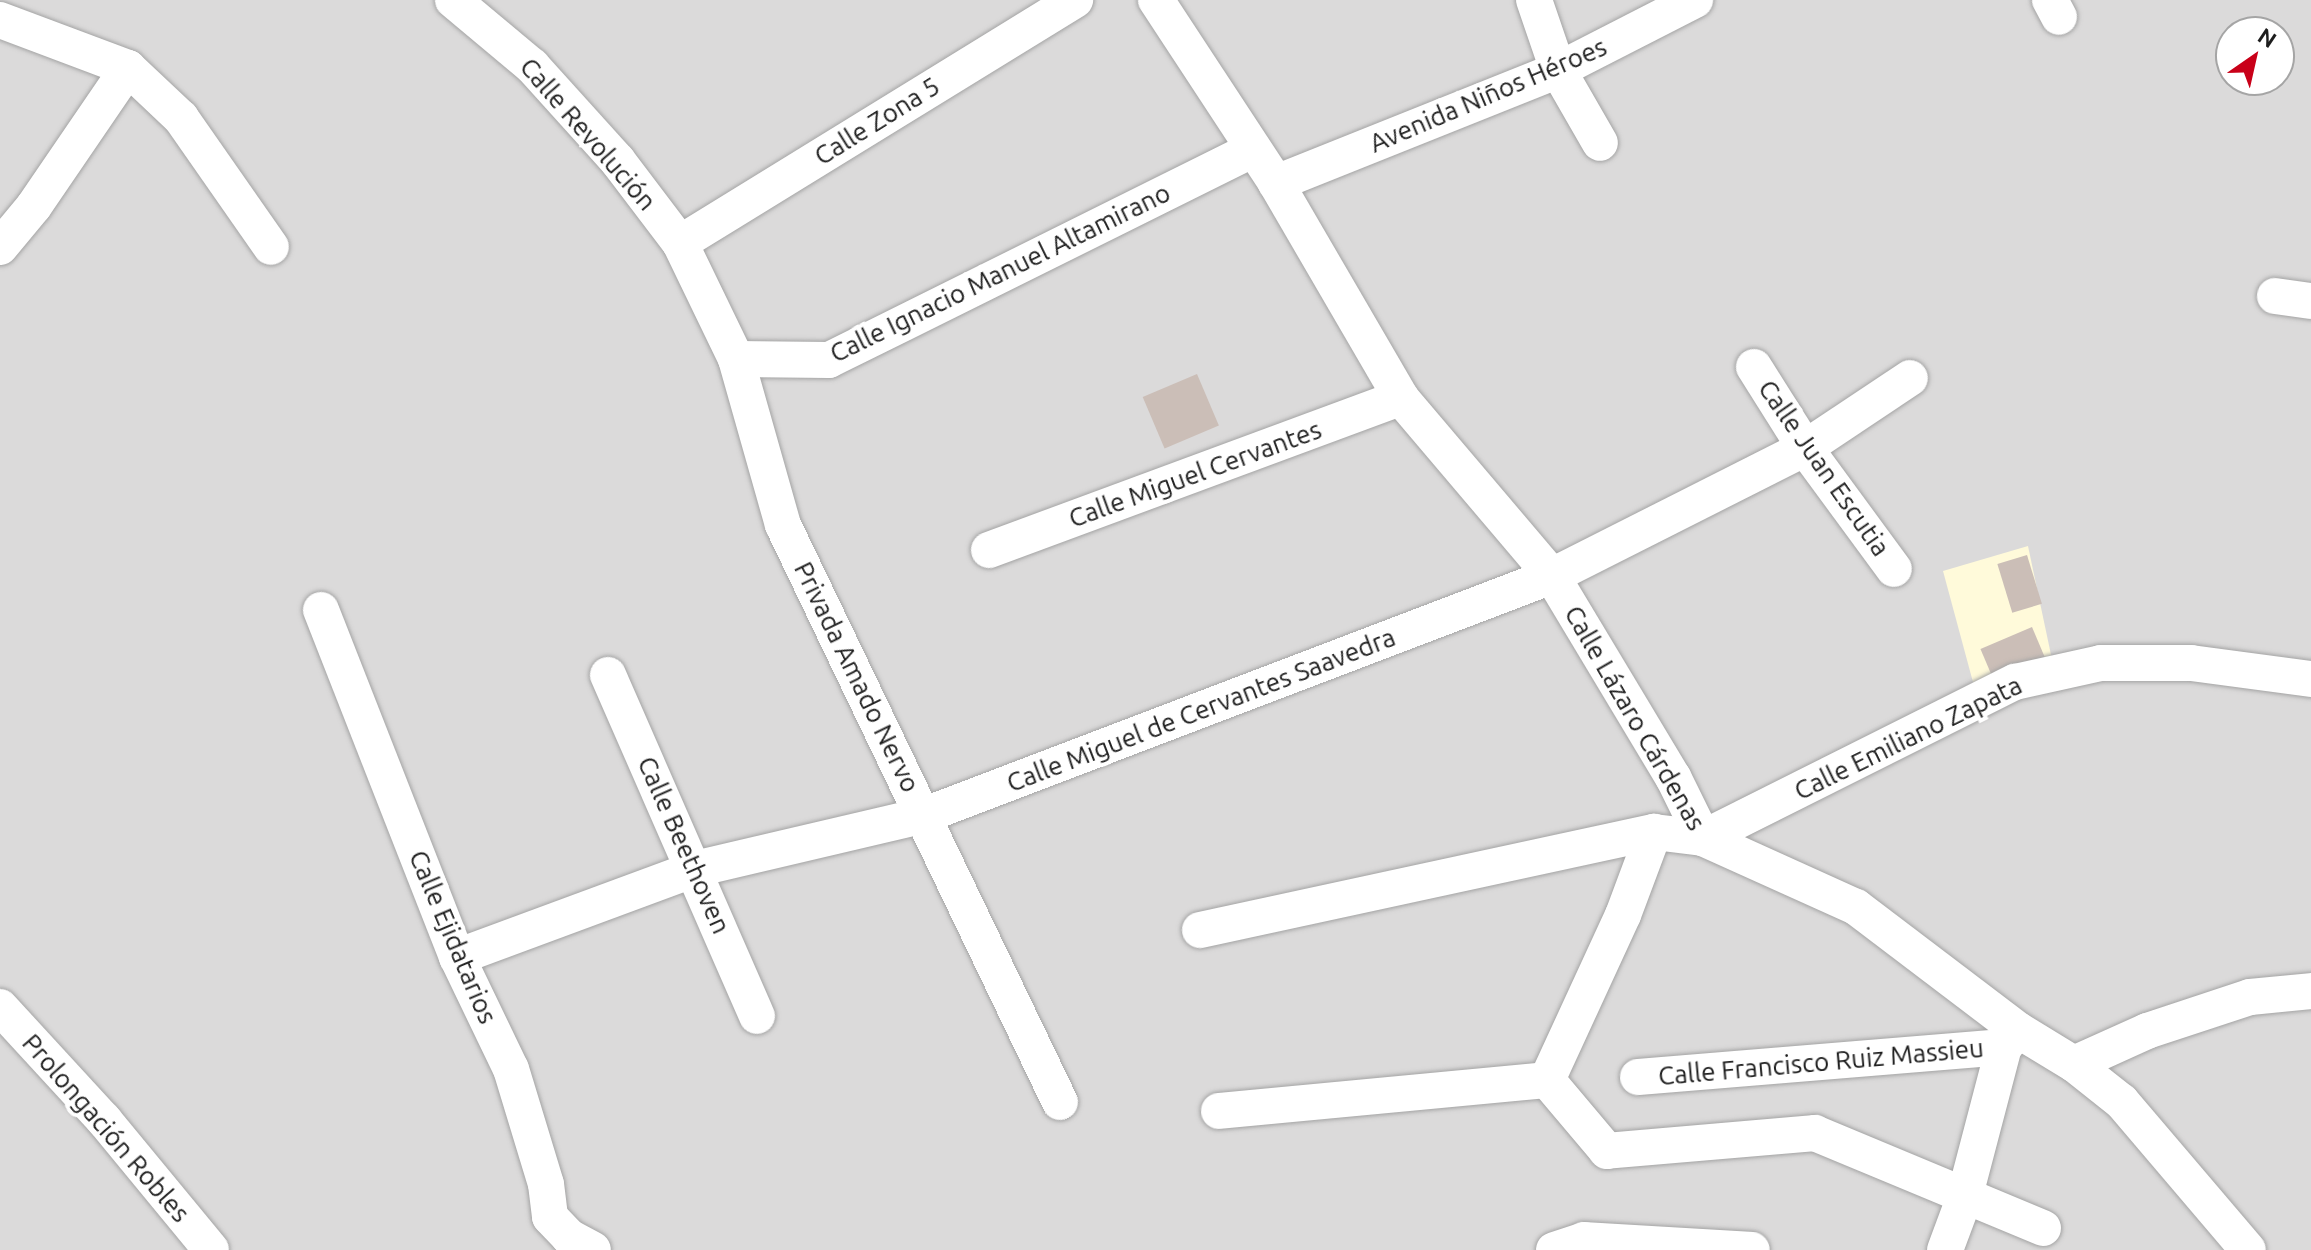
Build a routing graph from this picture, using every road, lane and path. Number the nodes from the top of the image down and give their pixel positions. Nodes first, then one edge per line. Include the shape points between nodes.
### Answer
1 (453, 0) edge
2 (1075, 0) edge
3 (1156, 0) edge
4 (1534, 0) edge
5 (1695, 0) edge
6 (0, 20) edge
7 (128, 68) junction
8 (1558, 70) junction
9 (1600, 143) dead end
10 (1254, 149) junction
11 (1276, 183) junction
12 (680, 243) junction
13 (0, 247) edge
14 (271, 247) dead end
15 (2275, 296) dead end
16 (2311, 301) edge
17 (736, 359) junction
18 (1754, 367) dead end
19 (1910, 378) dead end
20 (1401, 398) junction
21 (1805, 448) junction
22 (989, 550) dead end
23 (1894, 569) dead end
24 (1552, 576) junction
25 (321, 610) dead end
26 (608, 675) dead end
27 (2311, 679) edge
28 (925, 815) junction
29 (1654, 832) junction
30 (1703, 838) junction
31 (695, 869) junction
32 (1200, 930) dead end
33 (457, 957) junction
34 (2311, 991) edge
35 (0, 1007) edge
36 (757, 1016) dead end
37 (2011, 1039) junction
38 (2074, 1064) junction
39 (1638, 1077) dead end
40 (1547, 1080) junction
41 (1060, 1102) dead end
42 (1219, 1111) dead end
43 (1964, 1199) junction
44 (2043, 1228) dead end
45 (211, 1250) edge
46 (593, 1250) edge
47 (1554, 1250) edge
48 (1752, 1250) edge
49 (1945, 1250) edge
50 (2248, 1250) edge

1 - 12 street, Calle Revolución via 532,66 617,160
2 - 12 street, Calle Zona 5
3 - 10 street, Calle Lázaro Cárdenas
4 - 8 street
5 - 8 street, Avenida Niños Héroes
6 - 7 street
7 - 13 street
7 - 14 street via 181,118
8 - 9 street
8 - 11 street, Avenida Niños Héroes
10 - 11 street, Calle Lázaro Cárdenas
10 - 17 street, Calle Ignacio Manuel Altamirano via 829,360
11 - 20 street, Calle Lázaro Cárdenas
12 - 17 street, Privada Amado Nervo
15 - 16 street
17 - 28 street, Privada Amado Nervo via 783,525
18 - 21 street, Calle Juan Escutia
19 - 21 street, Calle Miguel de Cervantes Saavedra
20 - 22 street, Calle Miguel Cervantes
20 - 24 street, Calle Lázaro Cárdenas
21 - 23 street, Calle Juan Escutia
21 - 24 street, Calle Miguel de Cervantes Saavedra
24 - 28 street, Calle Miguel de Cervantes Saavedra
24 - 30 street, Calle Lázaro Cárdenas via 1673,777
25 - 33 street, Calle Ejidatarios
26 - 31 street, Calle Beethoven
27 - 30 street, Calle Emiliano Zapata via 2191,663 2101,663 2015,682
28 - 31 street, Calle Miguel de Cervantes Saavedra
28 - 41 street, Privada Amado Nervo
29 - 30 street
29 - 32 street
29 - 40 street via 1623,915
30 - 37 street, Calle Lázaro Cárdenas via 1856,907
31 - 33 street, Calle Miguel de Cervantes Saavedra
31 - 36 street, Calle Beethoven
33 - 46 street, Calle Ejidatarios via 511,1069 546,1184 550,1217 569,1237
34 - 38 street via 2250,997 2147,1031
35 - 45 street, Prolongación Robles via 104,1120
37 - 38 street, Calle Lázaro Cárdenas
37 - 39 street, Calle Francisco Ruiz Massieu
37 - 43 street
38 - 50 street, Calle Lázaro Cárdenas via 2122,1102
40 - 42 street
40 - 43 street via 1607,1151 1815,1133
43 - 44 street
43 - 49 street
47 - 48 street via 1584,1240

